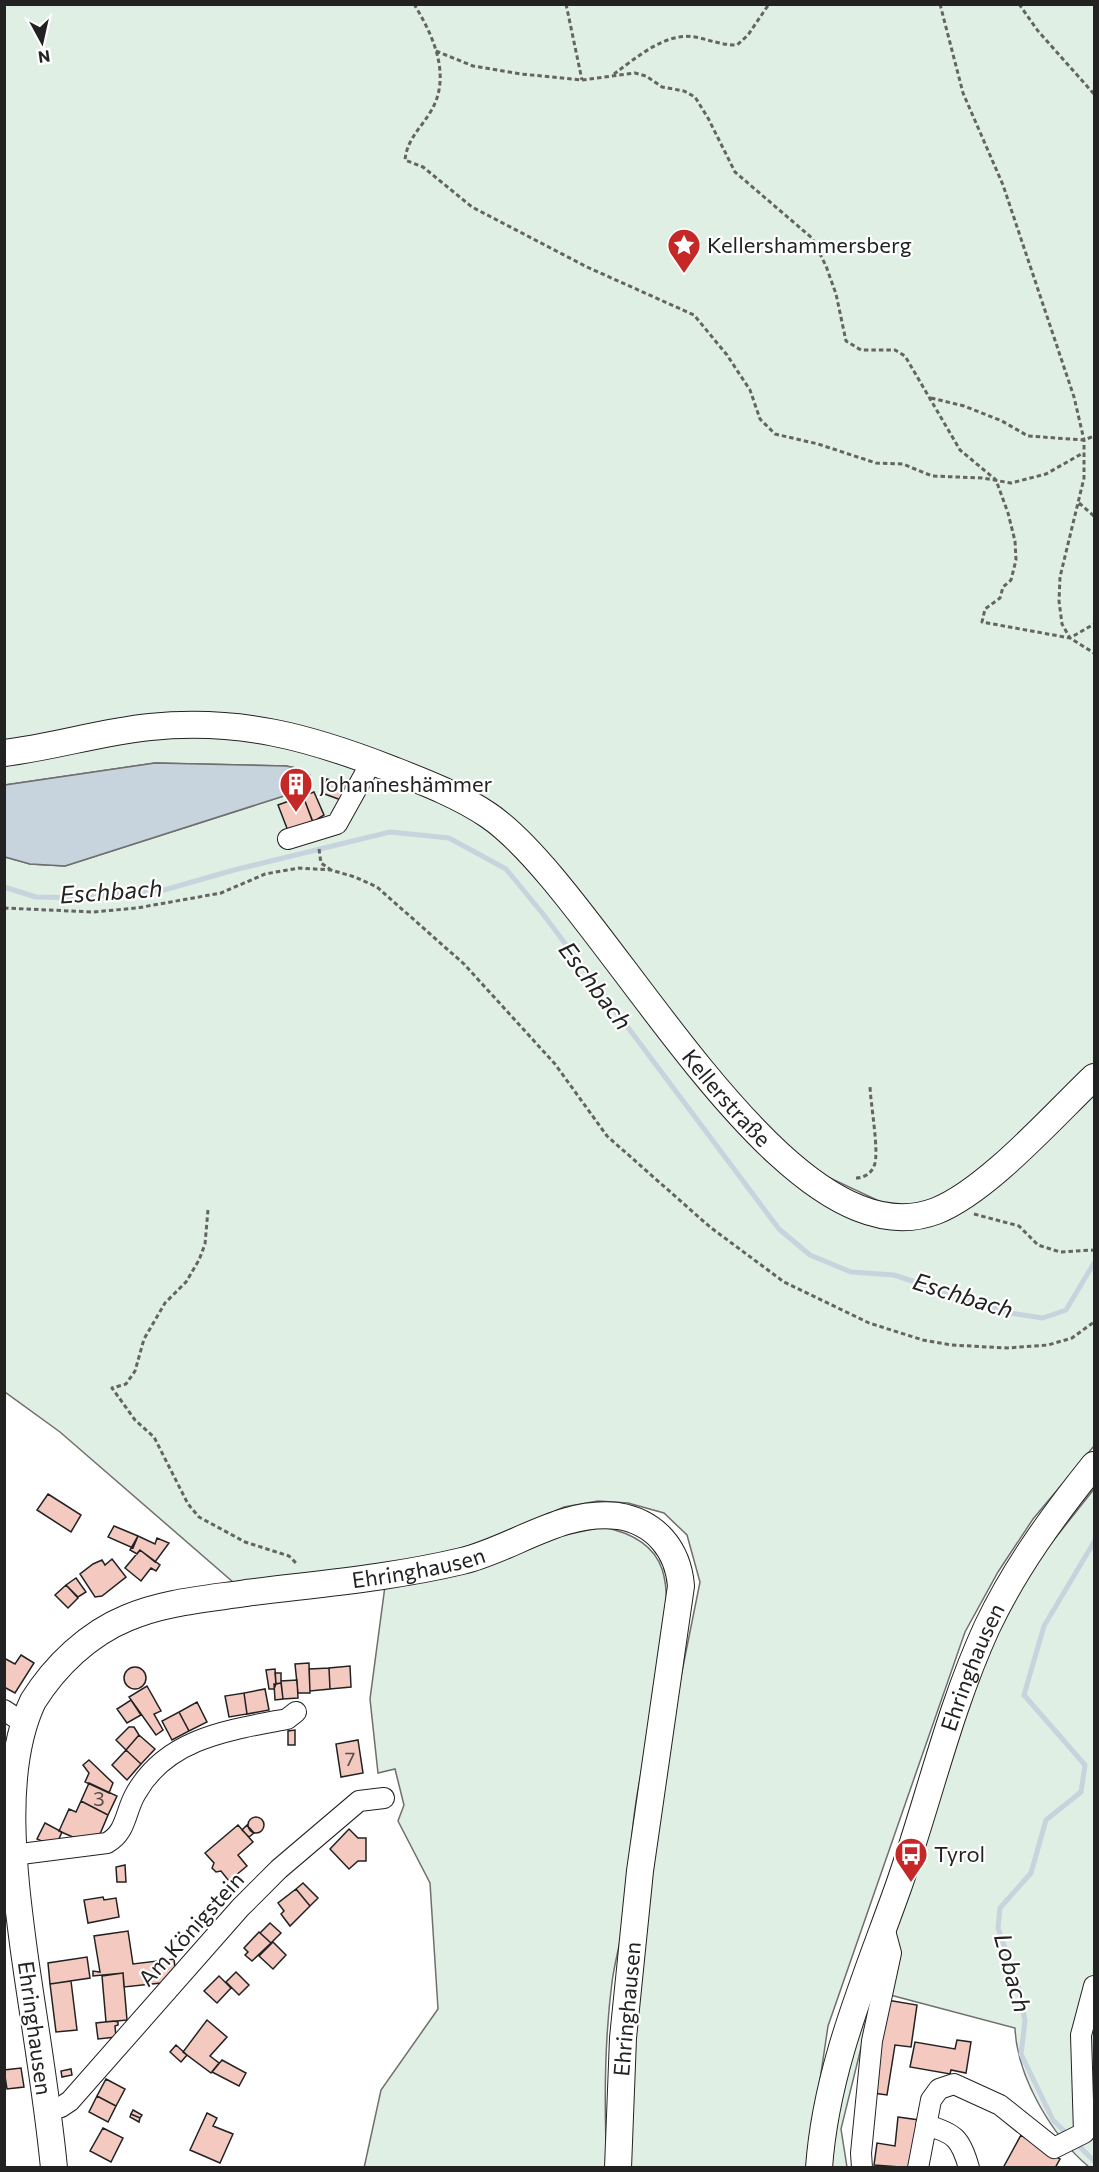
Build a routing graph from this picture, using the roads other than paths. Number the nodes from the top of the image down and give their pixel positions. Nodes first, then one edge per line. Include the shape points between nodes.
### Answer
1 (4, 753) edge
2 (372, 761) junction
3 (288, 839) dead end
4 (1095, 1077) edge
5 (1095, 1465) edge
6 (296, 1712) dead end
7 (13, 1716) edge
8 (384, 1798) dead end
9 (13, 1855) junction
10 (884, 1927) junction
11 (1095, 1986) edge
12 (47, 2109) junction
13 (926, 2125) junction
14 (54, 2168) edge
15 (618, 2168) edge
16 (819, 2168) edge
17 (862, 2168) edge
18 (918, 2168) edge
19 (969, 2168) edge

1 - 2 main road, Kellerstraße via 122,730 219,724 284,733
2 - 3 street via 337,824
2 - 4 main road, Kellerstraße via 471,805 520,842 559,885 714,1085 750,1125 807,1179 845,1202 894,1217 923,1215 946,1206 983,1181
5 - 10 main road, Ehringhausen via 1039,1536 987,1627 962,1689
6 - 9 street via 287,1719 211,1736 164,1758 133,1798 118,1836 107,1843
7 - 9 main road, Ehringhausen via 9,1816
7 - 15 main road, Ehringhausen via 65,1661 101,1632 123,1619 168,1605 459,1562 556,1525 596,1516 618,1516 640,1523 660,1536 674,1556 681,1596 640,1871 623,2038
8 - 12 street, Am Königstein via 359,1801 279,1869 70,2102
9 - 12 main road, Ehringhausen
10 - 16 main road, Ehringhausen via 836,2066
10 - 17 street via 891,1953 872,2041
11 - 13 street via 1081,2035 1084,2133 1054,2148 1000,2105 954,2084 939,2089 931,2100
12 - 14 main road, Ehringhausen
13 - 18 street
13 - 19 street via 951,2133

